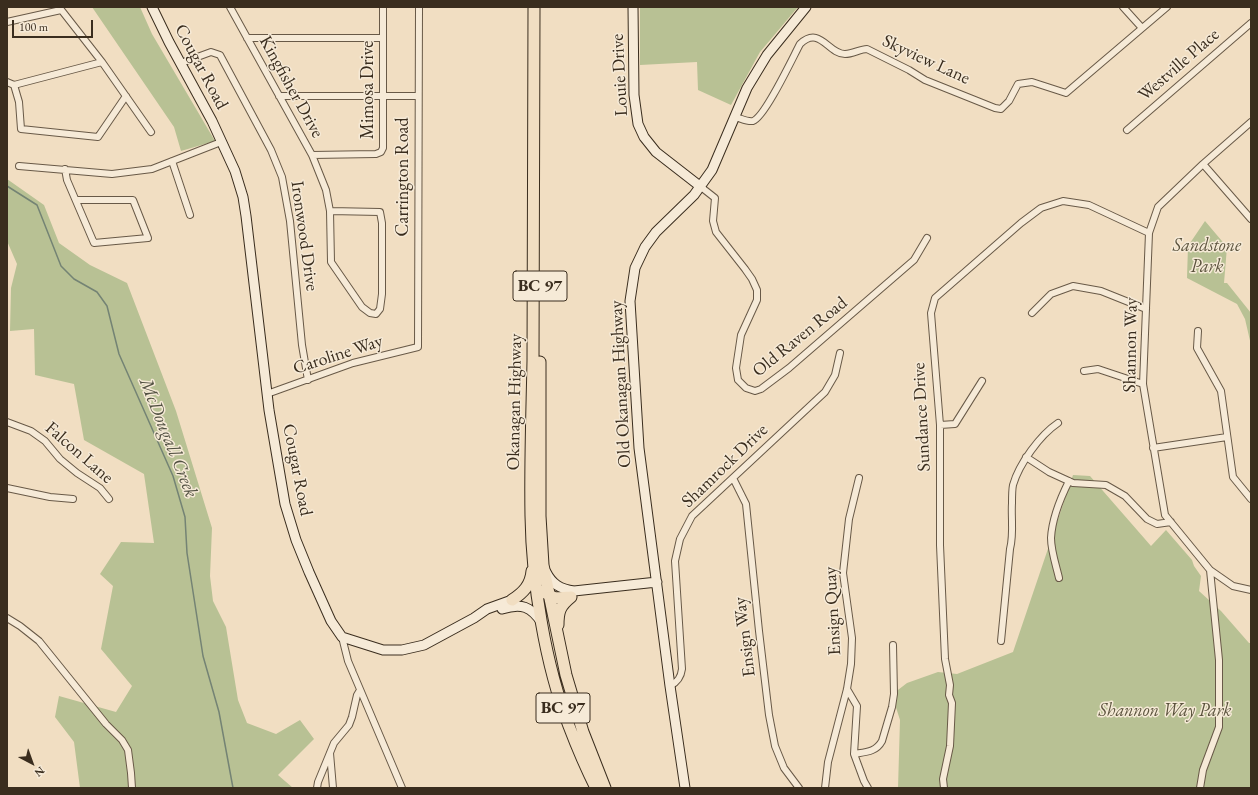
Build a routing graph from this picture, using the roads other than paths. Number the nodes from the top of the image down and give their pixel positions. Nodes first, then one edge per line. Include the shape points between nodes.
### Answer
1 (152, 7) edge
2 (230, 7) edge
3 (383, 7) edge
4 (419, 7) edge
5 (534, 7) edge
6 (542, 7) edge
7 (633, 7) edge
8 (806, 7) edge
9 (1123, 7) edge
10 (1166, 7) edge
11 (60, 8) edge
12 (7, 22) edge
13 (1248, 25) edge
14 (1142, 28) junction
15 (1251, 33) edge
16 (247, 38) junction
17 (383, 38) junction
18 (102, 62) junction
19 (181, 64) junction
20 (7, 82) edge
21 (14, 84) junction
22 (126, 96) junction
23 (279, 96) junction
24 (383, 96) junction
25 (418, 96) junction
26 (735, 117) junction
27 (1251, 122) edge
28 (1128, 130) dead end
29 (151, 132) dead end
30 (222, 142) junction
31 (312, 155) junction
32 (172, 161) junction
33 (1203, 164) junction
34 (19, 166) dead end
35 (65, 169) junction
36 (701, 187) junction
37 (76, 200) junction
38 (330, 211) dead end
39 (190, 215) dead end
40 (1251, 219) edge
41 (1149, 233) junction
42 (927, 238) dead end
43 (1146, 309) junction
44 (1032, 313) dead end
45 (1198, 331) dead end
46 (418, 347) joint
47 (840, 353) dead end
48 (1084, 371) dead end
49 (308, 380) junction
50 (982, 381) dead end
51 (1143, 384) junction
52 (267, 394) junction
53 (7, 422) edge
54 (1058, 423) dead end
55 (940, 425) junction
56 (1227, 437) junction
57 (1153, 448) junction
58 (1026, 457) junction
59 (733, 478) junction
60 (859, 478) dead end
61 (1069, 481) junction
62 (7, 488) edge
63 (73, 499) dead end
64 (1251, 499) edge
65 (109, 500) dead end
66 (1171, 522) junction
67 (532, 549) junction
68 (543, 565) junction
69 (1210, 570) junction
70 (1059, 578) dead end
71 (657, 582) junction
72 (609, 588) junction
73 (1251, 590) edge
74 (543, 596) junction
75 (571, 597) junction
76 (512, 600) junction
77 (7, 618) edge
78 (474, 618) junction
79 (542, 624) junction
80 (342, 637) junction
81 (557, 637) junction
82 (1001, 641) dead end
83 (893, 645) dead end
84 (670, 686) junction
85 (847, 689) junction
86 (360, 690) junction
87 (330, 751) junction
88 (854, 754) junction
89 (132, 788) edge
90 (317, 788) edge
91 (333, 788) edge
92 (402, 788) edge
93 (596, 788) edge
94 (605, 788) edge
95 (685, 788) edge
96 (799, 788) edge
97 (825, 788) edge
98 (868, 788) edge
99 (944, 788) edge
100 (1200, 788) edge

1 - 19 street, Cougar Road
2 - 16 street, Kingfisher Drive
3 - 17 street, Mimosa Drive
4 - 25 street, Carrington Road
5 - 67 highway, Okanagan Highway / BC 97
6 - 68 highway, Okanagan Highway / BC 97 via 540,516
7 - 36 street, Louie Drive via 634,95 638,124 656,152
8 - 26 street, Old Okanagan Highway via 767,55 747,88
9 - 14 street
10 - 14 street
11 - 12 street
11 - 18 street
13 - 15 street
13 - 28 street, Westville Place
14 - 26 street, Skyview Lane via 1066,93 1032,82 1018,84 1009,101 1001,109 925,80 868,49 845,54 835,51 823,40 809,38 800,44 774,94 758,118 749,121
16 - 17 street
16 - 23 street, Kingfisher Drive
17 - 24 street, Mimosa Drive
18 - 21 street
18 - 22 street
19 - 30 street, Cougar Road
19 - 49 street, Ironwood Drive via 211,52 220,55 271,150 282,177 290,221 302,345
20 - 21 street
21 - 22 street via 19,102 21,129 29,130 98,136
22 - 29 street
23 - 24 street
23 - 31 street, Kingfisher Drive
24 - 25 street
24 - 31 street, Mimosa Drive via 381,152
25 - 46 street, Carrington Road
26 - 36 street, Old Okanagan Highway via 712,170
27 - 33 street, Shannon Way
30 - 32 street
30 - 52 street, Cougar Road via 235,171 242,197
31 - 38 street, Kingfisher Drive via 323,182 330,211 380,212 382,294 380,309 376,314 362,307 331,262
32 - 35 street via 152,169 112,174
32 - 39 street
33 - 40 street
33 - 41 street, Shannon Way via 1158,207
34 - 35 street
35 - 37 street
36 - 42 street, Old Raven Road via 715,198 713,221 716,232 745,268 757,290 757,300 741,335 736,368 738,380 746,388 755,391 789,368 914,260
36 - 71 street, Old Okanagan Highway via 656,232 645,247 635,268 630,301 639,448
37 - 37 street via 94,243 148,238 133,200
41 - 43 street, Shannon Way
41 - 55 street, Sundance Drive via 1089,205 1063,202 1041,208 935,298 931,313
43 - 44 street via 1101,291 1073,286 1051,294
43 - 51 street, Shannon Way
45 - 56 street via 1197,348 1221,391
46 - 49 street, Caroline Way via 354,363
47 - 59 street, Shamrock Drive via 835,375 825,392
48 - 51 street via 1098,369
49 - 52 street, Caroline Way
50 - 55 street via 955,424
51 - 57 street, Shannon Way
52 - 80 street, Cougar Road via 284,504 309,572
53 - 65 street, Falcon Lane via 31,431 45,441 60,459 100,488
54 - 58 street via 1048,429
55 - 99 street, Sundance Drive via 940,545 945,659 952,703 950,746 943,779
56 - 57 street
56 - 64 street via 1233,477
57 - 66 street, Shannon Way via 1165,515
58 - 61 street
58 - 82 street via 1013,485 1012,541
59 - 84 street, Shamrock Drive via 692,516 680,539 675,561 682,669 679,679
59 - 96 street, Ensign Way via 746,504 769,715 775,746 784,768
60 - 85 street, Ensign Quay via 849,519 843,573 852,638
61 - 66 street via 1106,485 1125,496 1147,519 1157,524
61 - 70 street via 1057,509 1051,537
62 - 63 street
66 - 69 street, Shannon Way
67 - 74 highway via 540,566
67 - 76 highway, Okanagan Highway via 530,583
68 - 72 street via 550,578 564,590
68 - 74 highway, Okanagan Highway / BC 97
69 - 73 street, Shannon Way via 1233,586
69 - 100 street via 1219,660 1219,728 1203,770
71 - 72 street
71 - 84 street, Old Okanagan Highway
72 - 75 street
74 - 75 highway
74 - 76 highway
74 - 79 highway, Okanagan Highway / BC 97
74 - 81 highway, Okanagan Highway / BC 97
75 - 81 highway via 560,607
76 - 78 street via 487,609
77 - 89 street via 39,642 122,740 128,750
78 - 79 street via 517,606 530,609
78 - 80 street via 424,644 402,650 383,650
79 - 93 highway, Okanagan Highway / BC 97 via 550,663 569,726
80 - 86 street, Cougar Road via 348,661
81 - 94 highway, Okanagan Highway / BC 97 via 583,732
83 - 88 street via 894,694 882,741 875,750
84 - 95 street, Old Okanagan Highway
85 - 88 street via 857,706
85 - 97 street, Ensign Quay via 828,762
86 - 87 street via 349,724
86 - 92 street, Cougar Road
87 - 90 street
87 - 91 street
88 - 98 street

